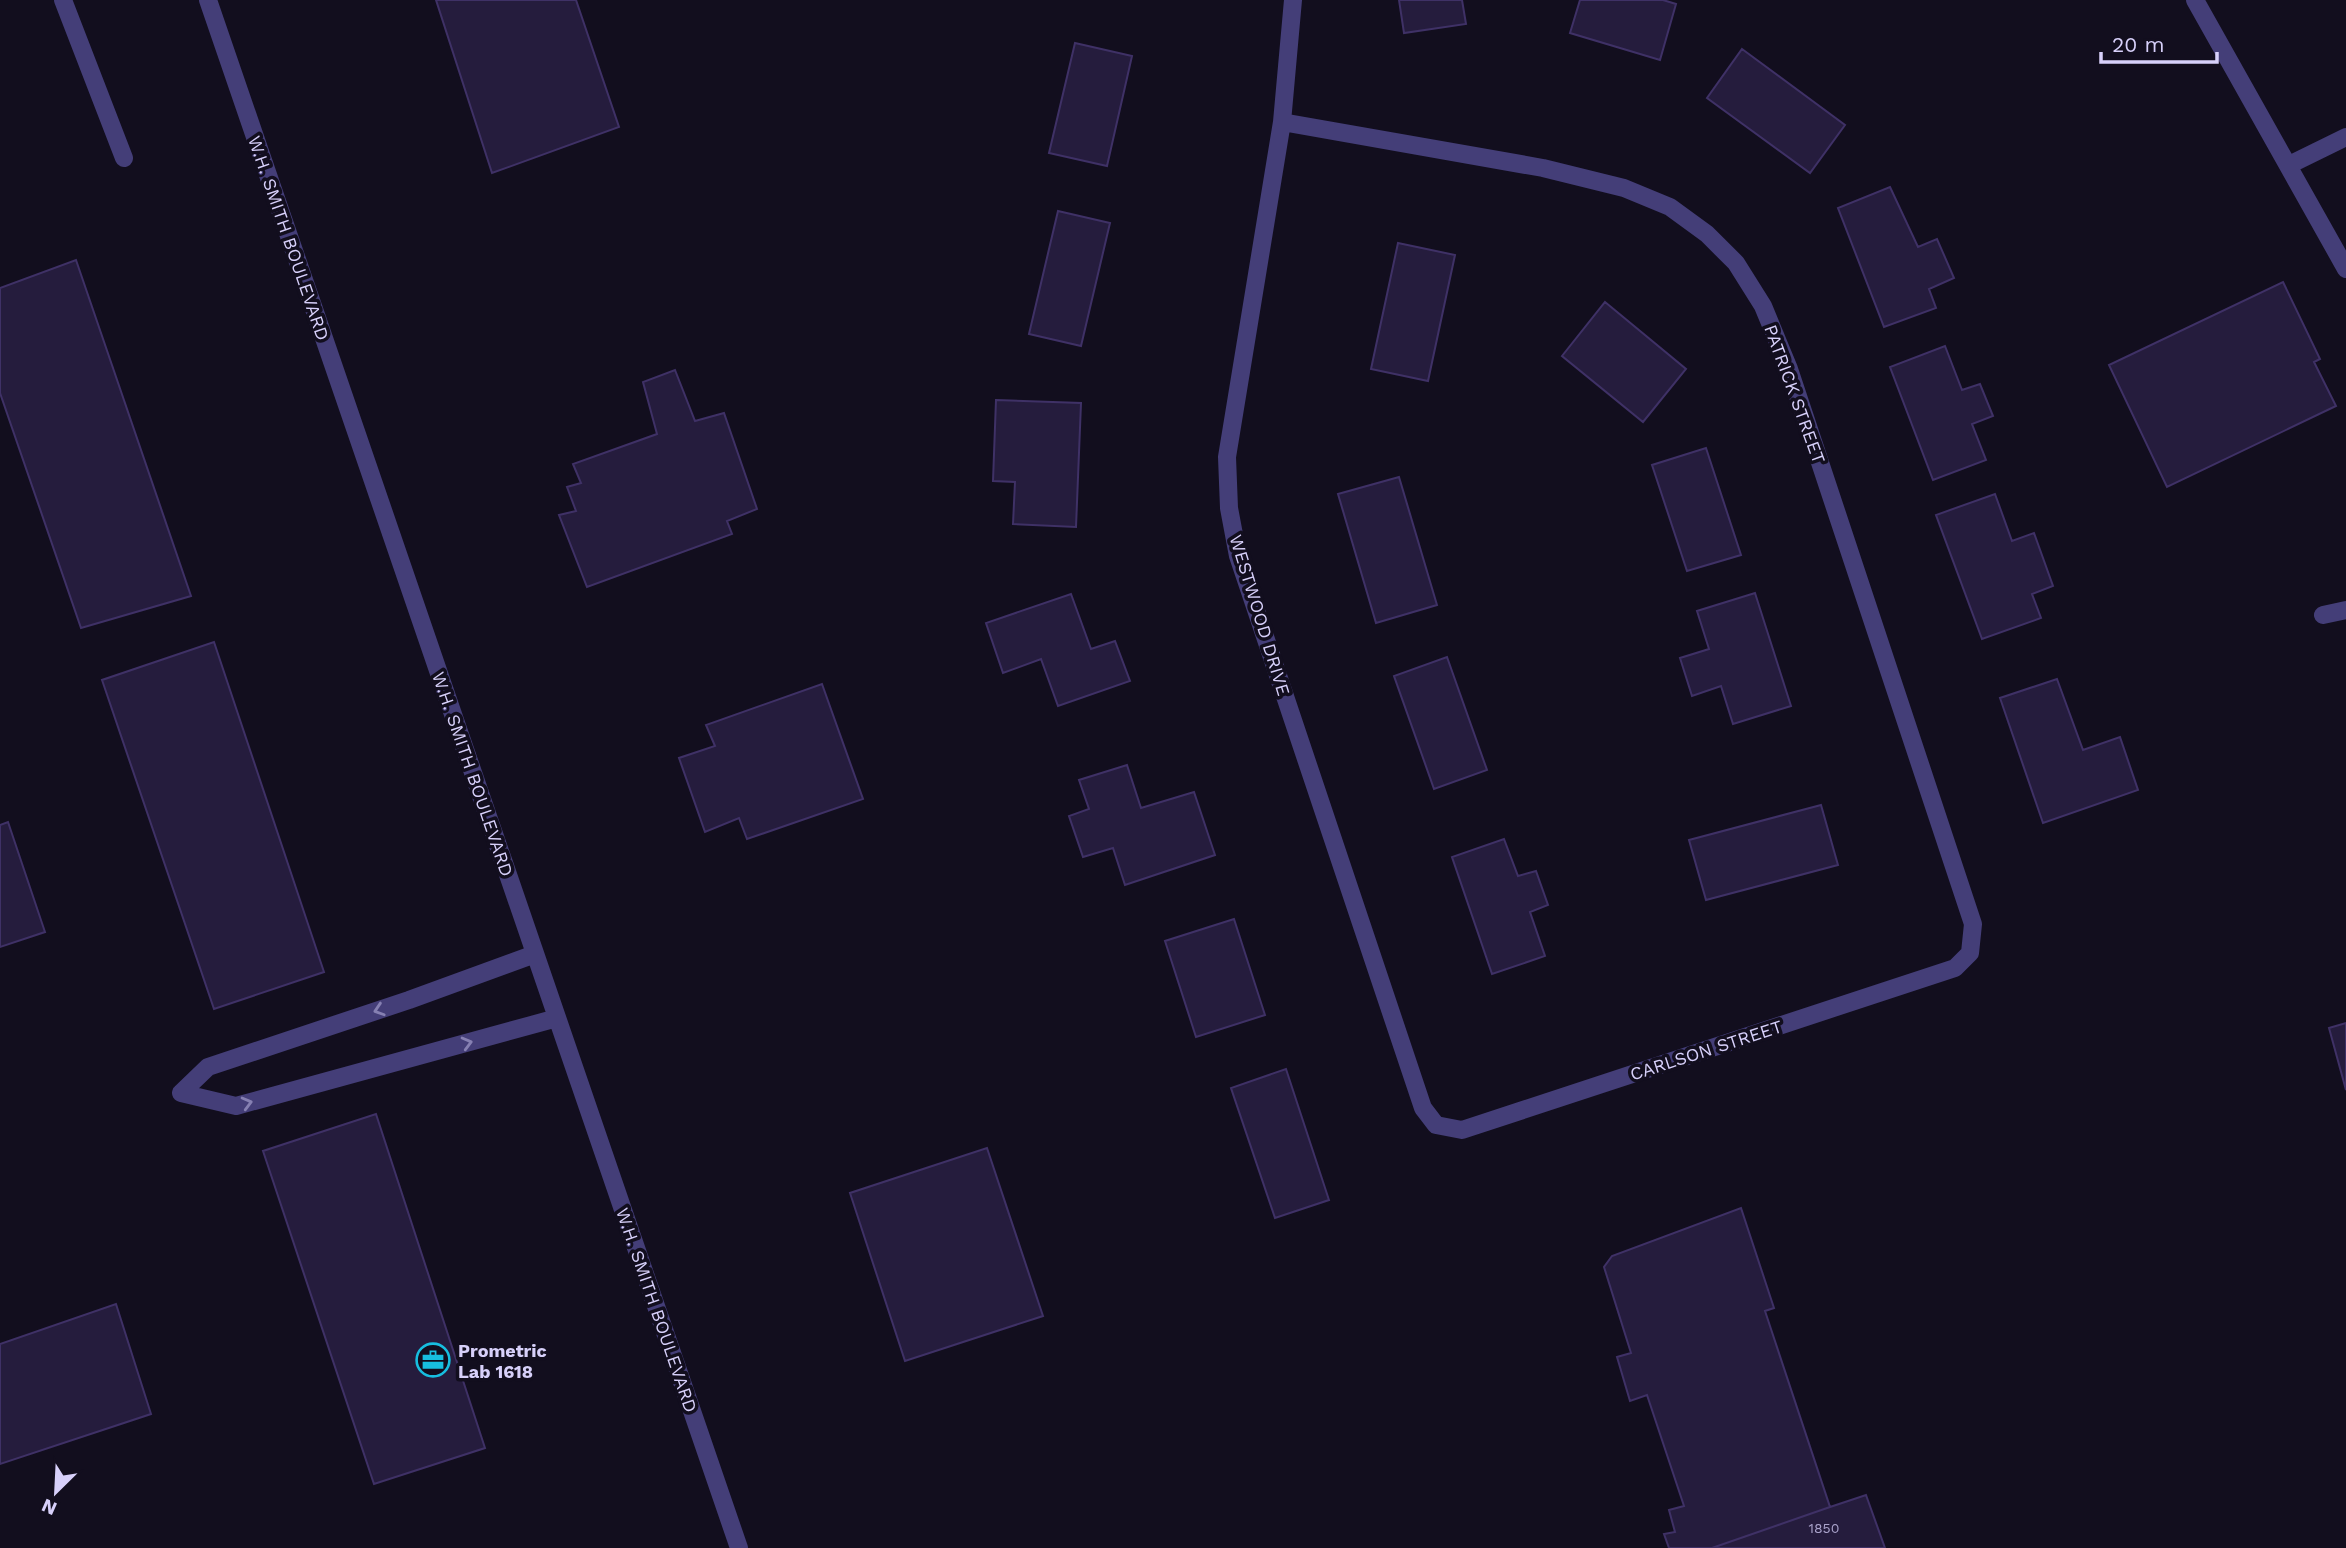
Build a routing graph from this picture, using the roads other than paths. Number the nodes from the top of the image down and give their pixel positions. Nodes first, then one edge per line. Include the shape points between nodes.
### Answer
1 (63, 0) edge
2 (208, 0) edge
3 (1293, 0) edge
4 (2195, 0) edge
5 (1282, 122) junction
6 (2346, 137) edge
7 (124, 158) dead end
8 (2289, 165) junction
9 (2346, 269) edge
10 (2346, 610) edge
11 (2323, 615) dead end
12 (1970, 953) joint
13 (535, 954) junction
14 (557, 1018) junction
15 (1436, 1125) joint
16 (739, 1548) edge

1 - 7 street
2 - 13 street, W.H. SMITH BOULEVARD
3 - 5 street, WESTWOOD DRIVE
4 - 8 street
5 - 12 street, PATRICK STREET via 1543,168 1624,187 1670,207 1737,263 1763,306 1790,369 1973,924
5 - 15 street, WESTWOOD DRIVE via 1227,457 1229,508 1238,556 1423,1108
6 - 8 street
8 - 9 street
10 - 11 street
12 - 15 street, CARLSON STREET via 1955,968 1462,1130
13 - 14 street, W.H. SMITH BOULEVARD
13 -> 14 street via 208,1067 181,1093 236,1106
14 - 16 street, W.H. SMITH BOULEVARD

